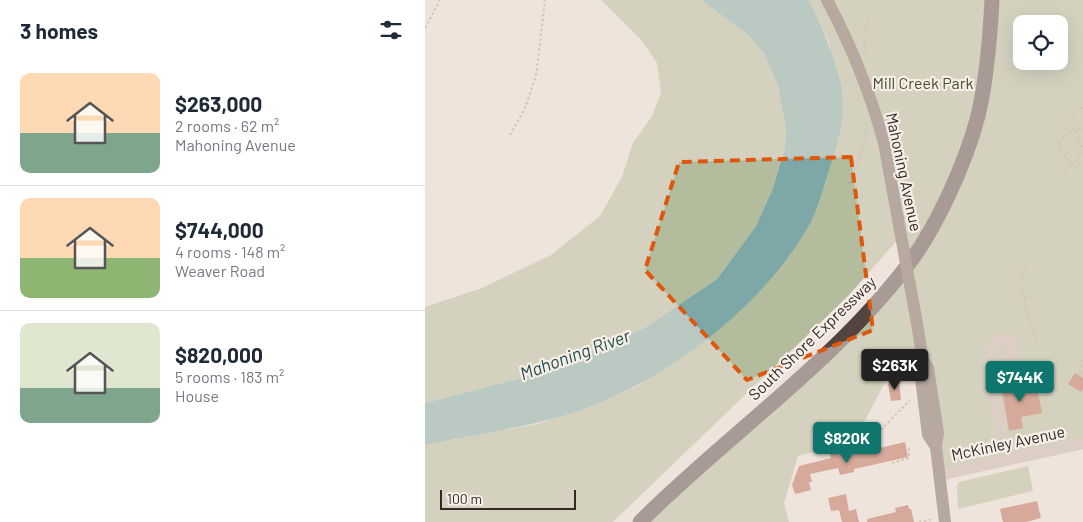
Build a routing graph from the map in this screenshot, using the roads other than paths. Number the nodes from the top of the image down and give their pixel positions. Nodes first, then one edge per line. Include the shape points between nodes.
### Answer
1 (827, 0) edge
2 (992, 0) edge
3 (1001, 361) dead end
4 (1083, 443) edge
5 (1006, 460) junction
6 (939, 475) junction
7 (939, 520) edge
8 (640, 522) edge

1 - 6 main road, Mahoning Avenue, bridge via 860,67 884,143 923,360 928,368 938,433
2 - 8 highway, South Shore Expressway via 986,68 977,116 963,159 926,237 908,264 858,323
3 - 5 street via 993,381
4 - 5 street, McKinley Avenue
5 - 6 street, McKinley Avenue
6 - 7 main road, Mahoning Avenue

